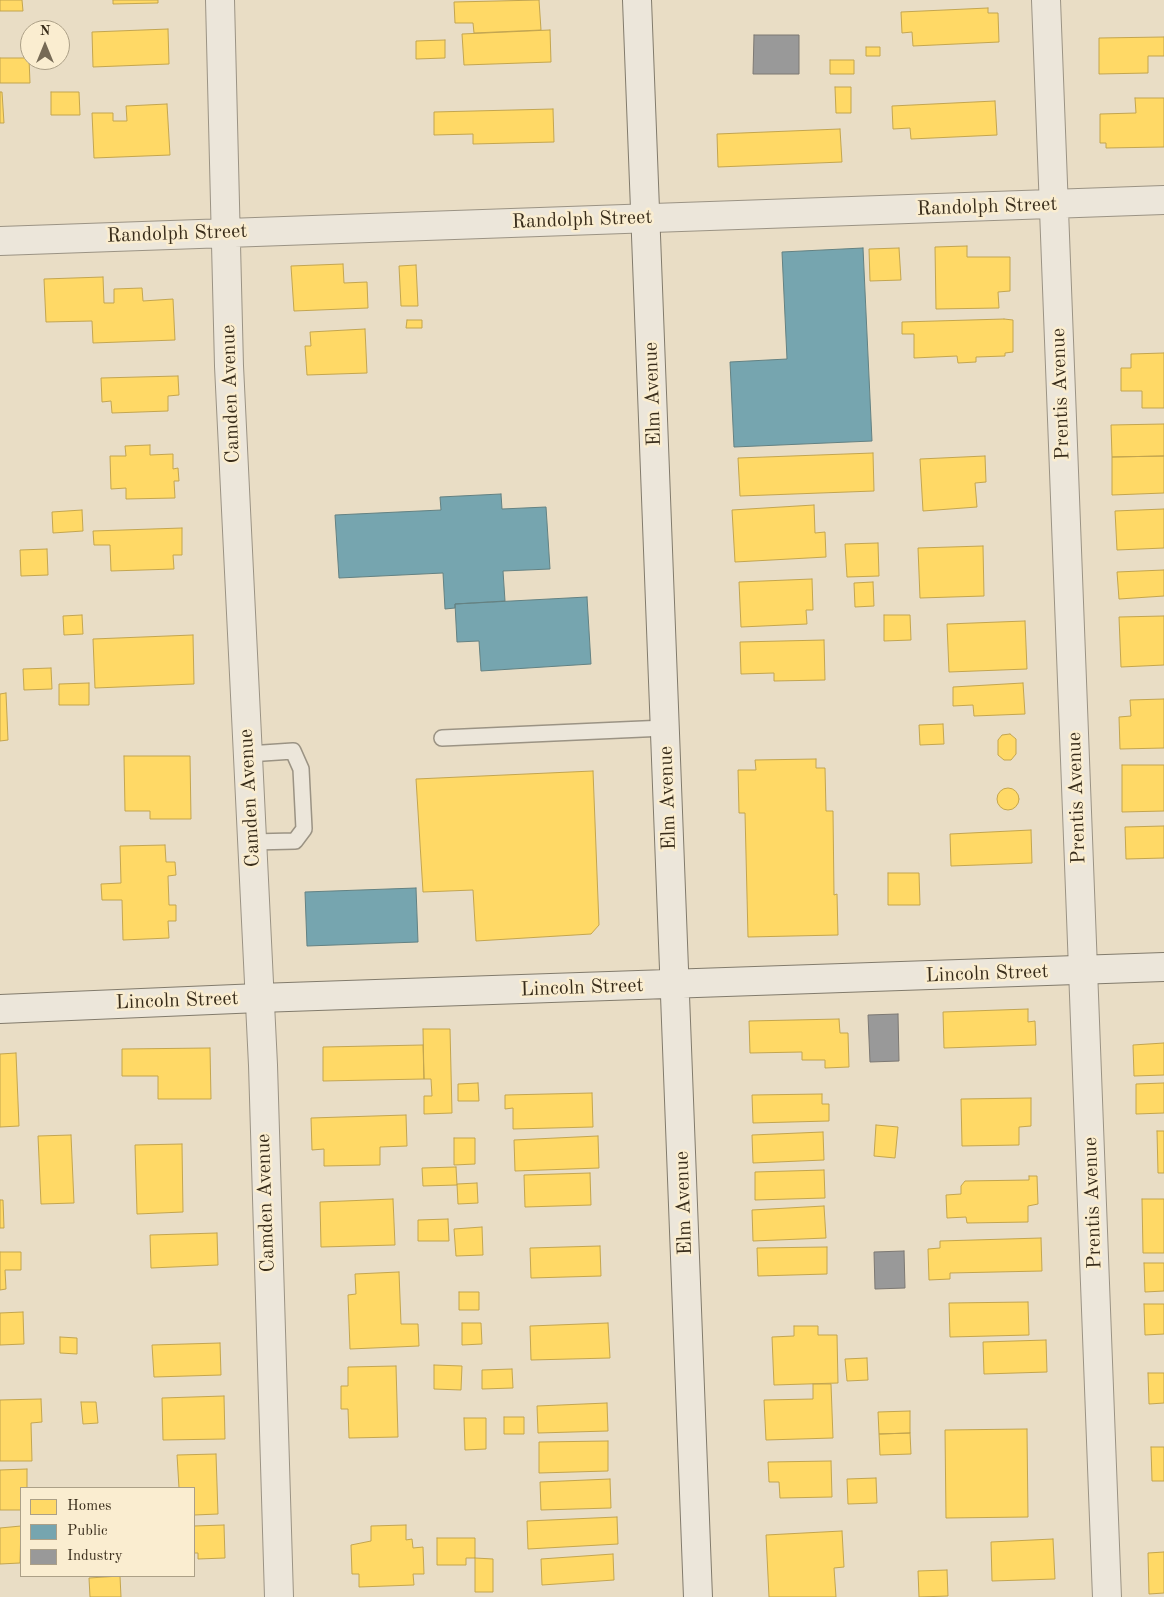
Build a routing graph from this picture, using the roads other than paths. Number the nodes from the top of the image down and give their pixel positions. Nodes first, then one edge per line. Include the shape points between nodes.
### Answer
1 (220, 0) edge
2 (637, 0) edge
3 (1046, 0) edge
4 (1164, 200) edge
5 (1053, 205) junction
6 (646, 218) junction
7 (226, 232) junction
8 (0, 241) edge
9 (665, 728) junction
10 (442, 738) dead end
11 (248, 754) junction
12 (252, 842) junction
13 (1164, 967) edge
14 (1083, 970) junction
15 (676, 984) junction
16 (259, 998) junction
17 (0, 1009) edge
18 (279, 1597) edge
19 (698, 1597) edge
20 (1106, 1597) edge

1 - 7 street, Camden Avenue
2 - 6 street, Elm Avenue
3 - 5 street, Prentis Avenue
4 - 5 street, Randolph Street
5 - 6 street, Randolph Street
5 - 14 street, Prentis Avenue
6 - 7 street, Randolph Street
6 - 9 street, Elm Avenue
7 - 8 street, Randolph Street
7 - 11 street, Camden Avenue via 229,366
9 - 10 lane
9 - 15 street, Elm Avenue
11 - 12 street, Camden Avenue
11 - 12 lane via 293,751 301,769 304,829 295,841
12 - 16 street, Camden Avenue
13 - 14 street, Lincoln Street
14 - 15 street, Lincoln Street
14 - 20 street, Prentis Avenue
15 - 16 street, Lincoln Street
15 - 19 street, Elm Avenue
16 - 17 street, Lincoln Street
16 - 18 street, Camden Avenue

